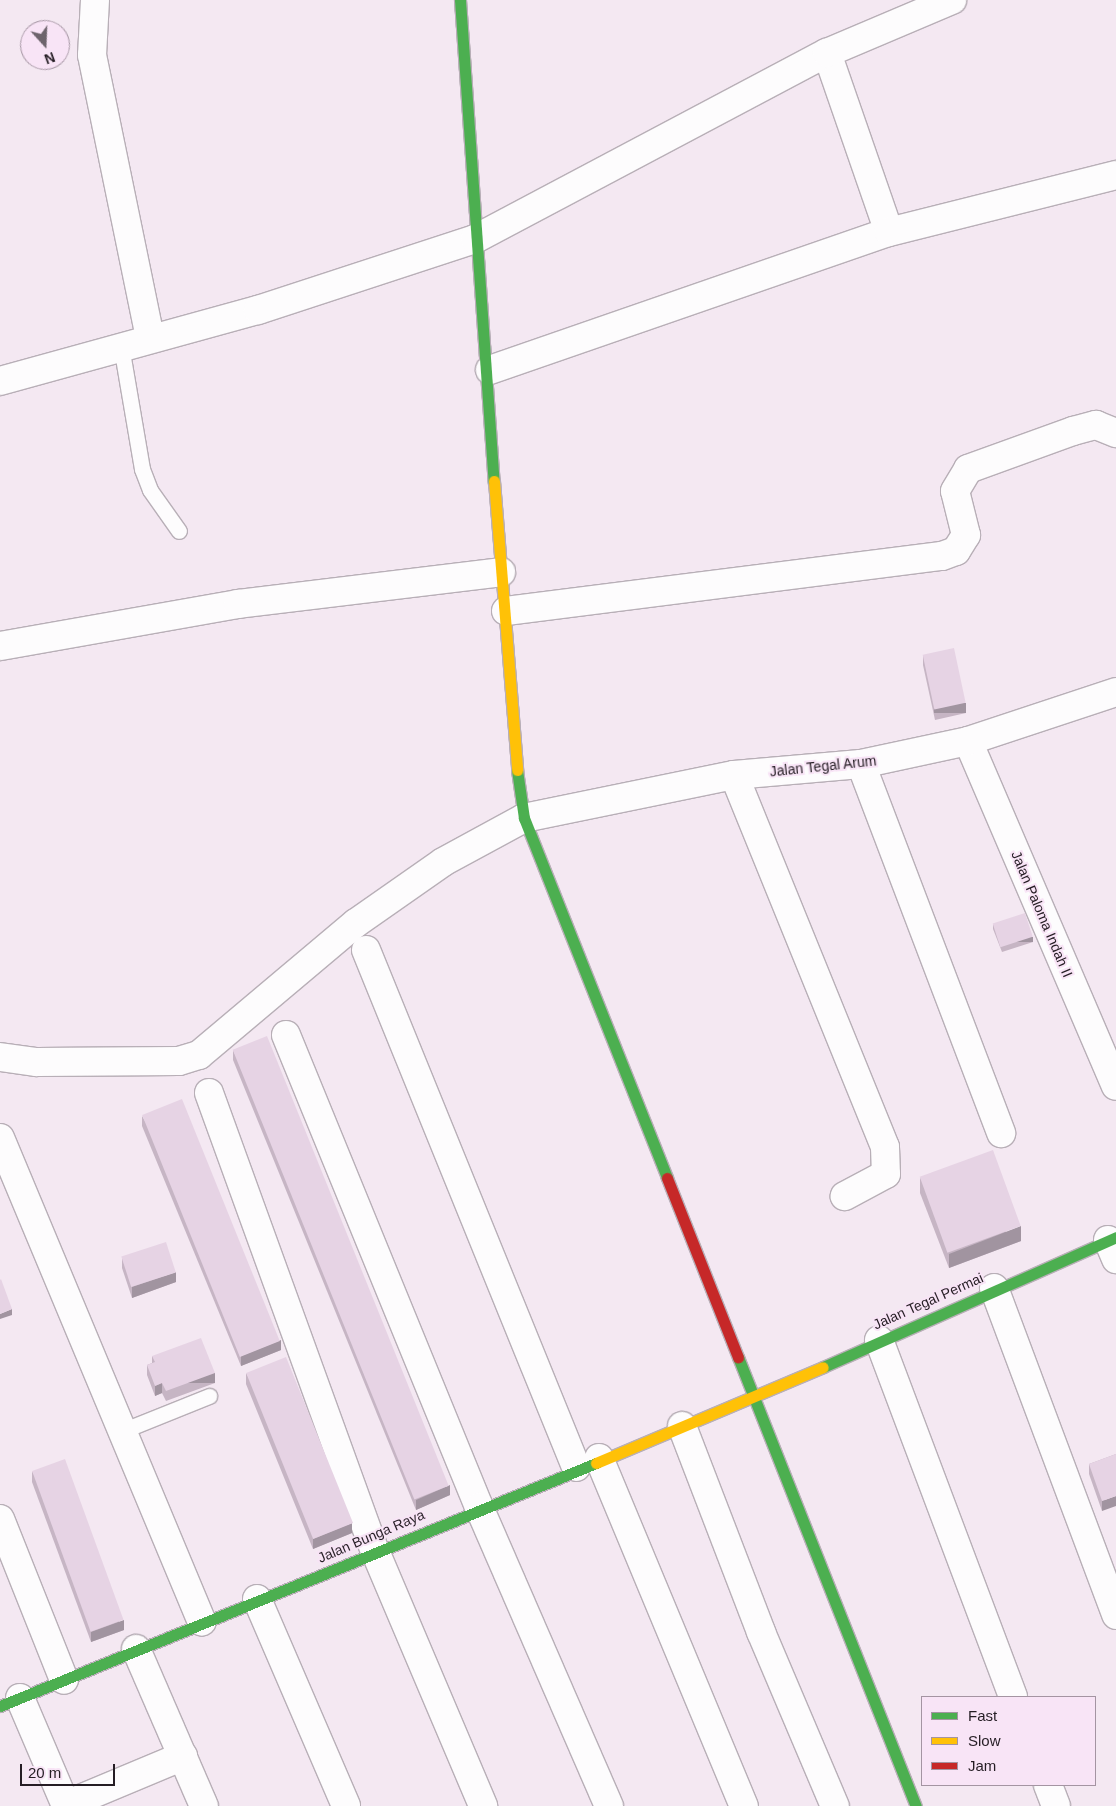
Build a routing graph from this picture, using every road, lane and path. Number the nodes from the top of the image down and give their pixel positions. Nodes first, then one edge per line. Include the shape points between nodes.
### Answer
1 (95, 0) edge
2 (460, 0) edge
3 (952, 0) edge
4 (827, 53) junction
5 (1116, 175) edge
6 (889, 232) junction
7 (475, 239) junction
8 (150, 338) junction
9 (121, 346) junction
10 (490, 370) junction
11 (0, 381) edge
12 (1116, 433) edge
13 (180, 530) dead end
14 (501, 572) junction
15 (506, 611) junction
16 (0, 646) edge
17 (1116, 692) edge
18 (968, 741) junction
19 (861, 764) junction
20 (734, 775) junction
21 (524, 818) junction
22 (366, 950) dead end
23 (286, 1034) dead end
24 (0, 1057) edge
25 (1116, 1086) edge
26 (209, 1093) dead end
27 (1001, 1133) dead end
28 (0, 1138) edge
29 (845, 1196) dead end
30 (1113, 1245) edge
31 (994, 1288) junction
32 (878, 1340) junction
33 (209, 1396) dead end
34 (756, 1397) junction
35 (682, 1426) junction
36 (122, 1432) junction
37 (587, 1462) junction
38 (479, 1507) junction
39 (0, 1519) edge
40 (375, 1551) junction
41 (257, 1599) junction
42 (1116, 1615) edge
43 (202, 1622) junction
44 (136, 1650) junction
45 (64, 1680) junction
46 (1013, 1696) edge
47 (10, 1702) edge
48 (183, 1756) junction
49 (1048, 1786) edge
50 (66, 1806) edge
51 (204, 1806) edge
52 (346, 1806) edge
53 (483, 1806) edge
54 (609, 1806) edge
55 (744, 1806) edge
56 (835, 1806) edge
57 (916, 1806) edge
58 (1056, 1806) edge

1 - 8 street via 92,55
2 - 7 street
3 - 4 street
4 - 6 street
4 - 7 street
5 - 6 street
6 - 10 street
7 - 8 street via 258,310
7 - 10 street
8 - 9 street
9 - 11 street
9 - 13 lane via 142,469 150,490
10 - 14 street
12 - 15 street via 1096,425 1073,430 968,469 955,491 966,535 956,550 942,556
14 - 15 street
14 - 16 street via 238,604
15 - 21 street via 512,733
17 - 18 street, Jalan Tegal Arum
18 - 19 street, Jalan Tegal Arum
18 - 25 street, Jalan Paloma Indah II
19 - 20 street, Jalan Tegal Arum
19 - 27 street
20 - 21 street, Jalan Tegal Arum
20 - 29 street via 888,1158 883,1177
21 - 24 street, Jalan Tegal Arum via 443,862 356,923 199,1055 179,1061 37,1062
21 - 34 street
22 - 37 street
23 - 38 street
26 - 40 street
28 - 36 street
30 - 31 street, Jalan Tegal Permai
31 - 32 street, Jalan Tegal Permai
31 - 42 street
32 - 34 street, Jalan Tegal Permai
32 - 46 street
33 - 36 lane
34 - 35 street, Jalan Bunga Raya
34 - 57 street
35 - 37 street, Jalan Bunga Raya
35 - 56 street via 761,1632
36 - 43 street
37 - 38 street, Jalan Bunga Raya
37 - 55 street
38 - 40 street, Jalan Bunga Raya
38 - 54 street
39 - 45 street
40 - 41 street, Jalan Bunga Raya
40 - 53 street
41 - 43 street, Jalan Bunga Raya
41 - 52 street
43 - 44 street, Jalan Bunga Raya
44 - 45 street, Jalan Bunga Raya
44 - 48 street
45 - 47 street, Jalan Bunga Raya
47 - 50 street
48 - 50 street
48 - 51 street
49 - 58 street

